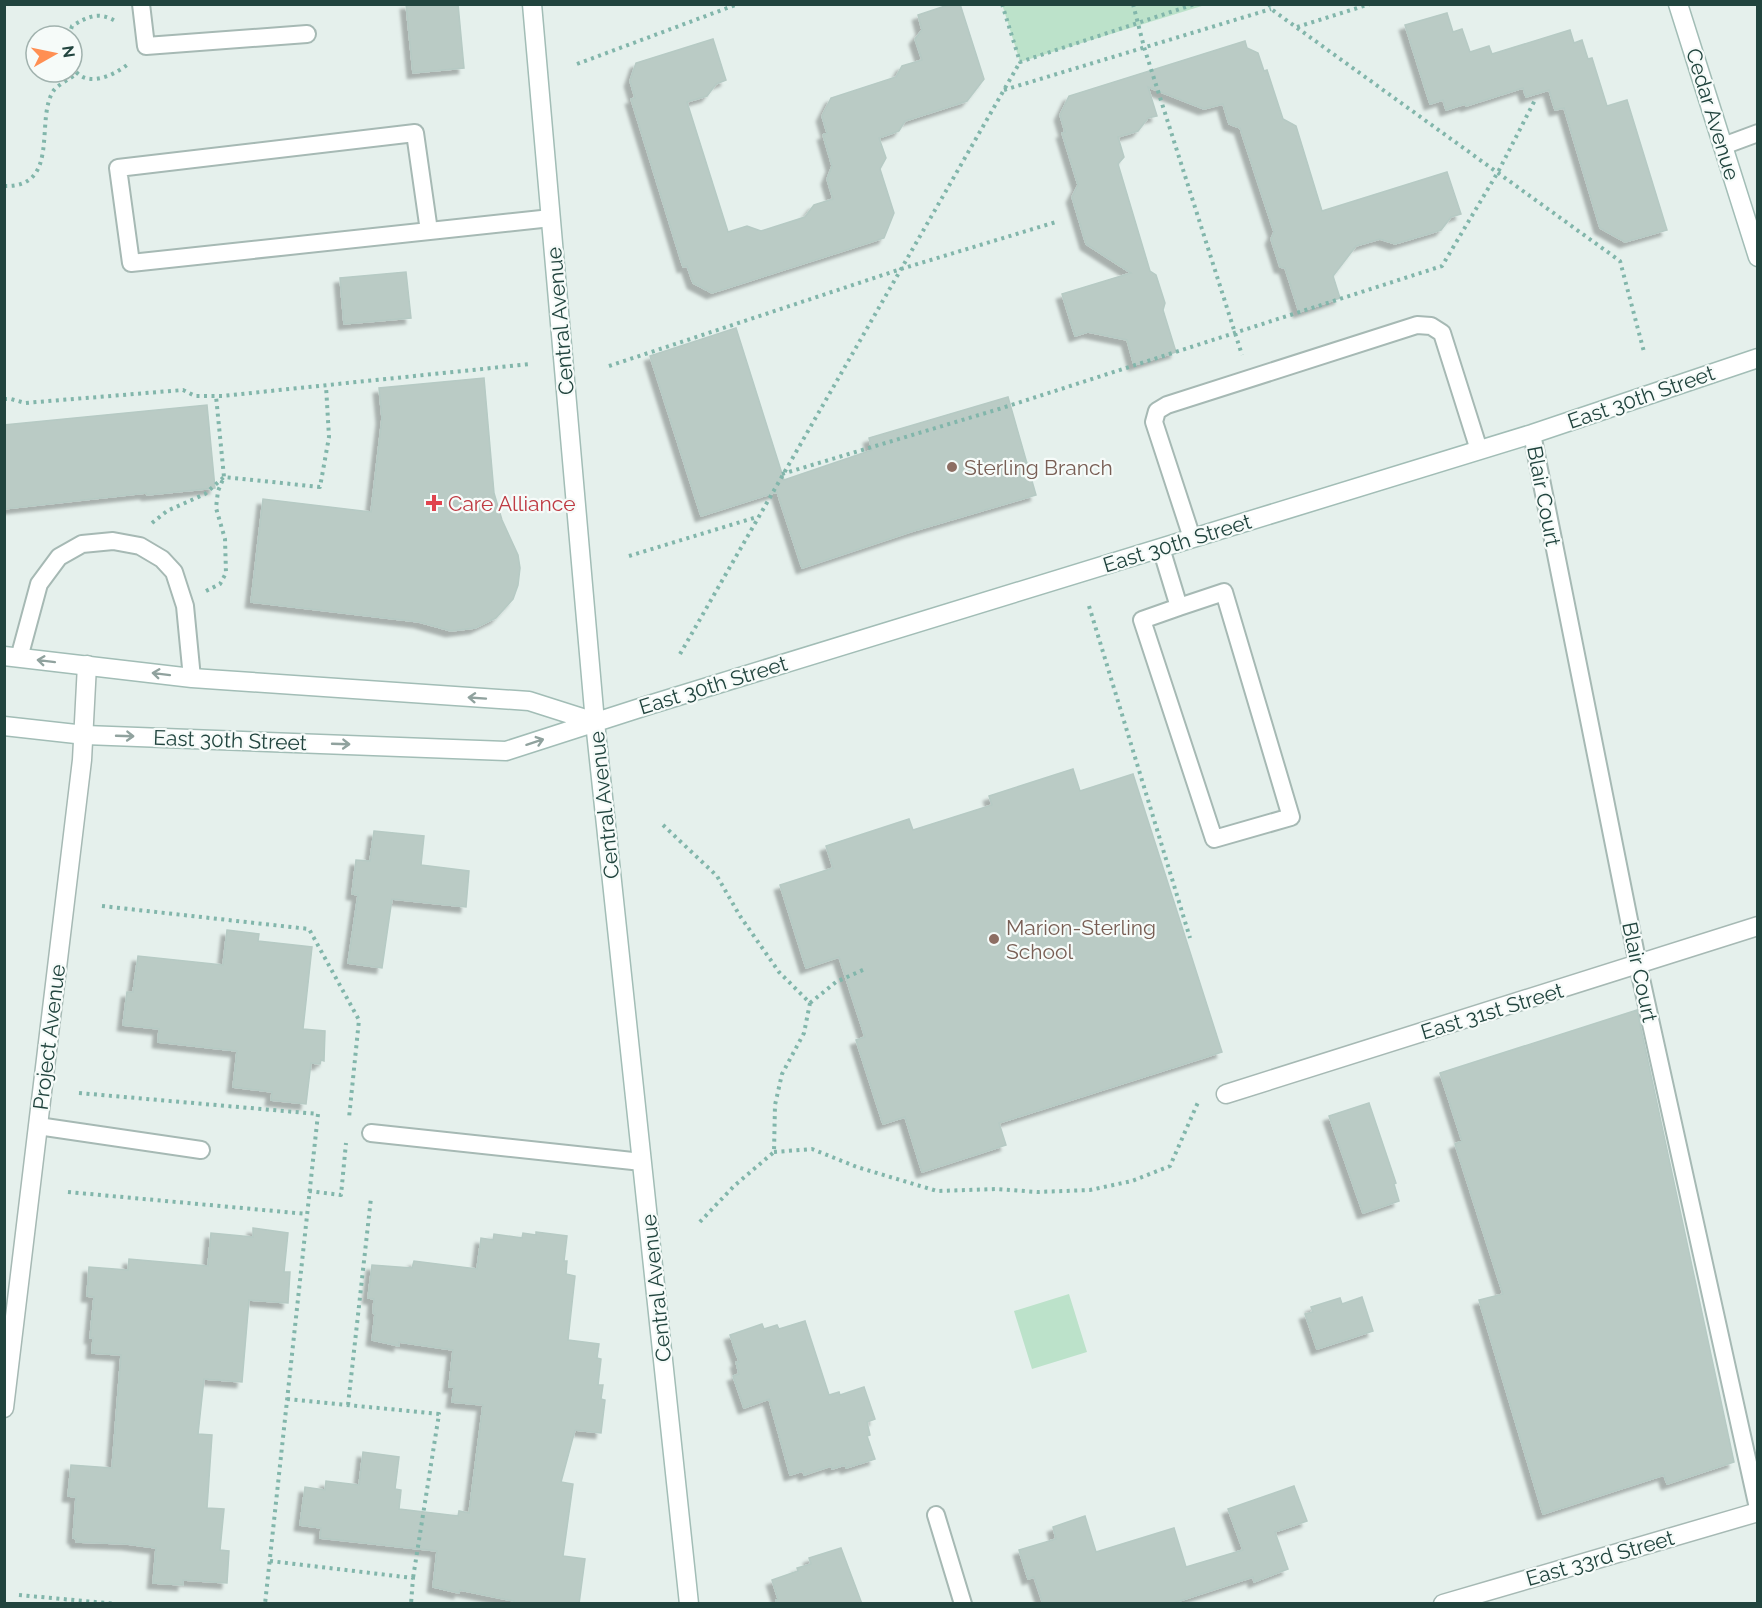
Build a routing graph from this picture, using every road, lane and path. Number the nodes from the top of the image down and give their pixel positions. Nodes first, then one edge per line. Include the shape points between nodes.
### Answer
1 (141, 4) edge
2 (532, 4) edge
3 (738, 4) edge
4 (1002, 4) edge
5 (1133, 4) edge
6 (1195, 4) edge
7 (1370, 4) edge
8 (1678, 4) edge
9 (1270, 7) edge
10 (75, 24) edge
11 (121, 24) dead end
12 (1138, 24) junction
13 (1297, 27) junction
14 (307, 34) dead end
15 (1144, 47) junction
16 (135, 58) dead end
17 (1020, 62) junction
18 (577, 64) dead end
19 (84, 78) edge
20 (62, 84) edge
21 (1003, 91) junction
22 (1535, 100) dead end
23 (1758, 133) edge
24 (1723, 146) junction
25 (1498, 172) junction
26 (4, 186) edge
27 (551, 218) junction
28 (1056, 222) dead end
29 (429, 231) junction
30 (1758, 257) edge
31 (901, 269) junction
32 (1236, 334) junction
33 (1644, 352) dead end
34 (1758, 358) edge
35 (530, 364) dead end
36 (609, 366) dead end
37 (1250, 378) junction
38 (326, 386) junction
39 (216, 396) junction
40 (4, 399) edge
41 (1532, 434) junction
42 (1479, 450) junction
43 (782, 474) junction
44 (224, 477) junction
45 (758, 516) junction
46 (147, 527) dead end
47 (1192, 538) junction
48 (1161, 548) junction
49 (629, 556) dead end
50 (200, 594) dead end
51 (1089, 606) dead end
52 (1179, 607) junction
53 (680, 654) dead end
54 (12, 657) edge
55 (87, 665) junction
56 (192, 678) junction
57 (595, 722) junction
58 (4, 726) edge
59 (85, 735) junction
60 (663, 825) dead end
61 (102, 906) dead end
62 (1758, 926) edge
63 (1190, 938) dead end
64 (1638, 965) junction
65 (865, 969) dead end
66 (810, 1003) junction
67 (79, 1093) dead end
68 (1226, 1094) joint
69 (348, 1125) dead end
70 (38, 1126) junction
71 (371, 1133) dead end
72 (347, 1136) dead end
73 (201, 1150) dead end
74 (774, 1152) junction
75 (642, 1162) junction
76 (309, 1191) junction
77 (68, 1192) dead end
78 (371, 1198) dead end
79 (307, 1214) junction
80 (697, 1225) dead end
81 (287, 1399) junction
82 (348, 1405) junction
83 (4, 1408) edge
84 (1758, 1510) edge
85 (936, 1515) dead end
86 (270, 1561) junction
87 (413, 1578) junction
88 (19, 1595) dead end
89 (117, 1604) edge
90 (265, 1604) edge
91 (411, 1604) edge
92 (689, 1604) edge
93 (963, 1604) edge
94 (1443, 1604) edge

1 - 14 lane via 146,46
2 - 27 street, Central Avenue
3 - 18 path
4 - 17 path
5 - 12 path
6 - 12 path
7 - 13 path
8 - 24 street, Cedar Avenue
9 - 13 path
9 - 15 path
10 - 11 path via 90,15
12 - 15 path
12 - 17 path
13 - 25 path
15 - 21 path
15 - 32 path
16 - 19 path via 106,78
17 - 21 path
20 - 26 path via 54,90 48,104 42,162 24,182
21 - 31 path
22 - 25 path
23 - 24 lane
24 - 30 street, Cedar Avenue
25 - 32 path via 1442,266
25 - 33 path via 1620,261
27 - 29 lane
27 - 57 street, Central Avenue
28 - 31 path
29 - 29 lane via 131,263 118,168 415,134
31 - 36 path
31 - 43 path
32 - 37 path
32 - 43 path
34 - 41 street, East 30th Street
35 - 38 path
37 - 42 lane via 1417,325 1431,326 1442,333
37 - 47 lane via 1157,411 1154,422
38 - 39 path
38 - 44 path via 329,437 320,487
39 - 40 path via 195,396 183,390 25,403
39 - 44 path
41 - 42 street, East 30th Street
41 - 64 lane, Blair Court
42 - 47 street, East 30th Street
43 - 45 path
44 - 46 path via 205,494 166,511
44 - 50 path via 216,508 225,538 226,573 220,584
45 - 49 path
45 - 53 path
47 - 48 street, East 30th Street
48 - 52 lane
48 - 57 street, East 30th Street
51 - 63 path
52 - 52 lane via 1224,592 1291,817 1214,839 1142,620
55 -> 54 street
54 - 56 lane via 39,584 59,557 82,544 114,541 140,546 162,559 174,572 185,606
56 -> 55 street
55 - 59 street, Project Avenue
57 -> 56 street via 529,701
59 -> 57 street, East 30th Street via 506,751
57 - 75 street, Central Avenue
58 - 59 street, East 30th Street
59 - 70 street, Project Avenue
60 - 66 path via 717,876 779,972
61 - 69 path via 309,929 359,1020
62 - 64 street, East 31st Street
64 - 68 street, East 31st Street
64 - 84 lane, Blair Court
65 - 66 path via 836,982
66 - 74 path via 804,1033 782,1074 775,1105
67 - 76 path via 318,1114
68 - 74 path via 1199,1099 1170,1166 1132,1181 1090,1190 937,1191 812,1149
70 - 73 lane
70 - 83 street, Project Avenue
71 - 75 lane
72 - 76 path via 340,1195
74 - 80 path
75 - 92 street, Central Avenue
76 - 79 path
77 - 79 path
78 - 82 path
79 - 81 path
81 - 82 path
81 - 86 path
82 - 87 path via 439,1414
84 - 94 street, East 33rd Street
85 - 93 lane
86 - 87 path
86 - 90 path
87 - 91 path
88 - 89 path

